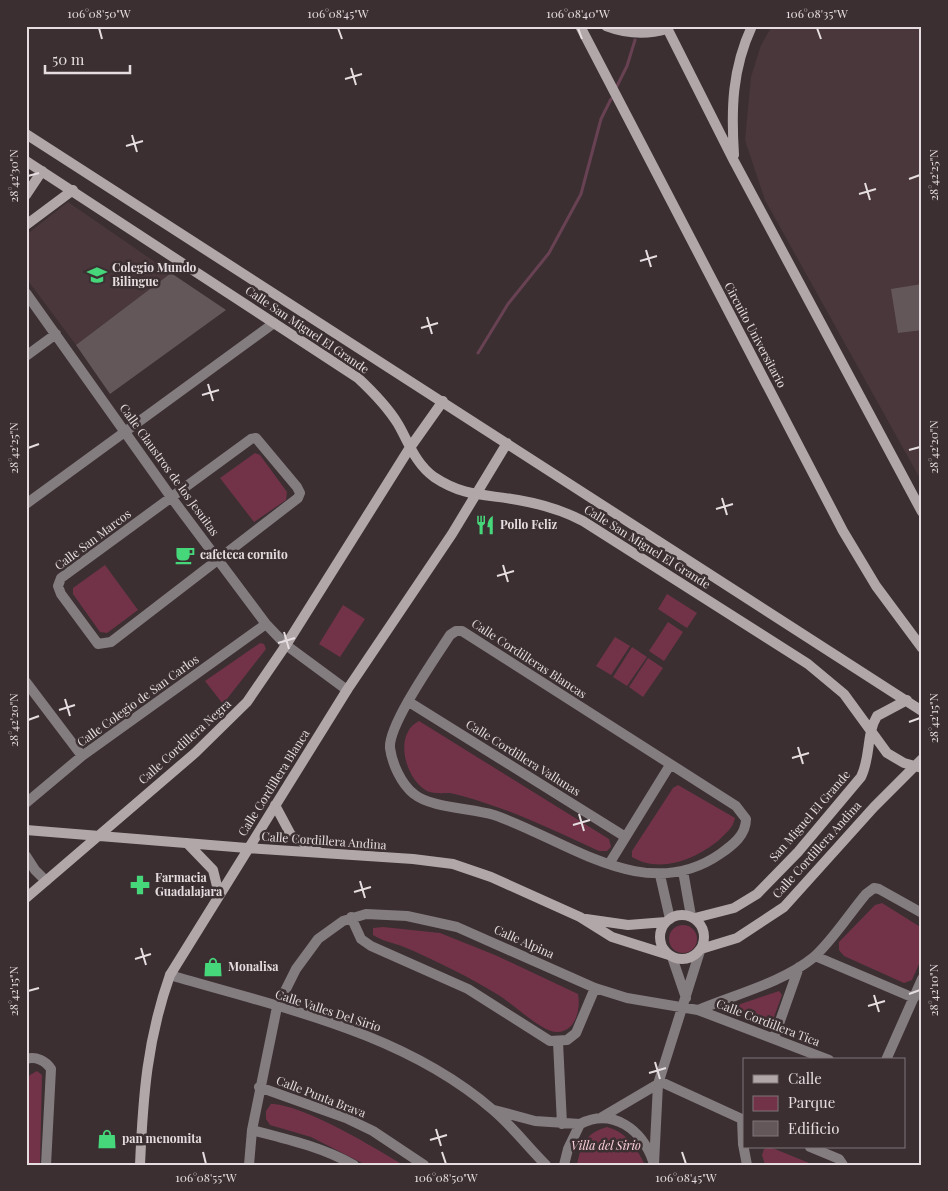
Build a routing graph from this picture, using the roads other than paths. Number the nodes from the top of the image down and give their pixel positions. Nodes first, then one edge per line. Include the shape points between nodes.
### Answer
1 (580, 26) edge
2 (606, 26) edge
3 (752, 26) edge
4 (669, 27) edge
5 (26, 134) edge
6 (26, 161) edge
7 (734, 161) junction
8 (42, 171) junction
9 (73, 190) junction
10 (26, 195) edge
11 (26, 225) edge
12 (26, 294) edge
13 (274, 323) junction
14 (56, 334) junction
15 (26, 356) edge
16 (443, 401) junction
17 (124, 431) junction
18 (507, 443) junction
19 (409, 449) junction
20 (475, 495) junction
21 (171, 497) junction
22 (26, 504) edge
23 (922, 512) edge
24 (220, 560) junction
25 (266, 624) junction
26 (286, 645) junction
27 (922, 648) edge
28 (26, 682) edge
29 (347, 690) junction
30 (907, 700) junction
31 (409, 702) junction
32 (922, 710) edge
33 (871, 731) junction
34 (82, 756) junction
35 (670, 765) junction
36 (920, 765) edge
37 (26, 803) edge
38 (275, 806) junction
39 (26, 830) edge
40 (99, 834) junction
41 (624, 836) junction
42 (187, 843) junction
43 (248, 848) junction
44 (322, 853) junction
45 (26, 856) edge
46 (609, 864) junction
47 (683, 871) junction
48 (660, 875) junction
49 (46, 881) junction
50 (219, 894) junction
51 (26, 898) edge
52 (922, 913) edge
53 (580, 917) junction
54 (693, 917) junction
55 (351, 918) junction
56 (668, 920) junction
57 (701, 950) junction
58 (670, 956) junction
59 (815, 956) junction
60 (799, 967) junction
61 (170, 975) junction
62 (922, 979) edge
63 (595, 988) junction
64 (914, 998) junction
65 (685, 1002) junction
66 (277, 1007) junction
67 (698, 1010) junction
68 (774, 1038) junction
69 (558, 1042) junction
70 (824, 1058) edge
71 (887, 1058) edge
72 (26, 1059) edge
73 (658, 1083) junction
74 (259, 1087) junction
75 (494, 1110) junction
76 (602, 1117) junction
77 (743, 1120) edge
78 (562, 1124) junction
79 (580, 1124) junction
80 (252, 1130) junction
81 (743, 1144) edge
82 (744, 1148) edge
83 (812, 1148) edge
84 (654, 1164) edge
85 (46, 1165) edge
86 (140, 1165) edge
87 (249, 1165) edge
88 (354, 1165) edge
89 (424, 1165) edge
90 (546, 1165) edge
91 (564, 1165) edge
92 (747, 1165) edge
93 (843, 1165) edge

1 - 27 street, Circuito Universitario via 843,531 876,586
2 - 4 street via 634,33 653,33
3 - 7 street via 742,50 733,88
4 - 7 street
5 - 16 street, Calle San Miguel El Grande
6 - 8 street, Calle San Miguel El Grande
7 - 23 street
8 - 9 street, Calle San Miguel El Grande
8 - 10 street
9 - 11 street
9 - 13 street, Calle San Miguel El Grande
12 - 14 street, Calle Claustros de los Jesuitas
13 - 17 street
13 - 19 street, Calle San Miguel El Grande via 374,392 398,425
14 - 15 street
14 - 17 street, Calle Claustros de los Jesuitas
16 - 18 street, Calle San Miguel El Grande
16 - 19 street, Calle Cordillera Negra
17 - 21 street, Calle Claustros de los Jesuitas
17 - 22 street
18 - 20 street, Calle Cordillera Blanca
18 - 30 street, Calle San Miguel El Grande
19 - 20 street, Calle San Miguel El Grande via 434,476
19 - 26 street, Calle Cordillera Negra
20 - 29 street, Calle Cordillera Blanca
20 - 33 street, Calle San Miguel El Grande via 537,503 583,521 808,664 844,694
21 - 24 street, Calle Claustros de los Jesuitas
21 - 24 street, Calle San Marcos via 253,438 297,487 298,498
21 - 24 street, Calle San Marcos via 67,572 59,582 61,594 98,644 111,642
24 - 25 street, Calle Claustros de los Jesuitas
25 - 26 street, Calle Claustros de los Jesuitas
25 - 34 street, Calle Colegio de San Carlos
26 - 29 street, Calle Claustros de los Jesuitas
26 - 40 street, Calle Cordillera Negra via 262,682 232,718
28 - 34 street
29 - 38 street, Calle Cordillera Blanca
30 - 32 street, Calle San Miguel El Grande
30 - 33 street, San Miguel El Grande via 877,716
31 - 35 street, Calle Cordilleras Blancas via 450,635 462,631
31 - 41 street, Calle Cordillera Vallunas
31 - 46 street, Calle Cordilleras Blancas via 390,740 393,761 414,795 493,815
33 - 36 street, Calle San Miguel El Grande via 895,759
33 - 54 street, San Miguel El Grande via 868,758 861,777 772,879 745,903 724,912
34 - 37 street, Calle Colegio de San Carlos
35 - 41 street
35 - 47 street, Calle Cordilleras Blancas via 736,806 746,819 744,831 728,848
36 - 57 street, Calle Cordillera Andina via 874,807 784,907 737,938
38 - 43 street, Calle Cordillera Blanca
38 - 44 street via 291,835
39 - 40 street, Calle Cordillera Andina
40 - 42 street, Calle Cordillera Andina
40 - 49 street, Calle Cordillera Negra
41 - 46 street
42 - 43 street, Calle Cordillera Andina
42 - 50 street via 210,866
43 - 44 street, Calle Cordillera Andina
43 - 50 street, Calle Cordillera Blanca
44 - 53 street, Calle Cordillera Andina via 453,864 491,877
45 - 49 street
46 - 48 street, Calle Cordilleras Blancas via 636,873
47 - 48 street, Calle Cordilleras Blancas
47 - 54 street
48 - 56 street
49 - 51 street, Calle Cordillera Negra
50 - 61 street, Calle Cordillera Blanca
52 - 59 street, Calle Cordillera Tica via 874,888
53 - 56 street, Calle Cordillera Andina via 628,925
53 - 58 street, Calle Cordillera Andina via 612,937
54 - 56 street via 680,915
54 - 57 street via 702,925 705,935
55 - 63 street, Calle Alpina via 384,913 441,922
55 - 66 street, Calle Alpina via 330,929 308,951
55 - 69 street via 361,939 371,946 468,989 542,1037
56 - 58 street via 660,939
57 - 58 street via 684,960
57 - 65 street
58 - 65 street
59 - 60 street, Calle Cordillera Tica
59 - 64 street
60 - 67 street, Calle Cordillera Tica
60 - 68 street
61 - 66 street, Calle Valles Del Sirio
61 - 86 street, Calle Cordillera Blanca via 149,1046
62 - 64 street
63 - 65 street, Calle Alpina via 651,1003
63 - 69 street via 576,1034
64 - 71 street
65 - 67 street, Calle Cordillera Tica
65 - 73 street
66 - 74 street, Calle Alpina
66 - 75 street, Calle Valles Del Sirio via 355,1031 408,1054
67 - 68 street, Calle Cordillera Tica
68 - 70 street, Calle Cordillera Tica
69 - 78 street
72 - 85 street via 36,1058 45,1062 52,1074
73 - 76 street, Calle Valles Del Sirio
73 - 77 street
73 - 84 street
74 - 80 street, Calle Alpina
74 - 89 street, Calle Punta Brava via 346,1118
75 - 78 street, Calle Valles Del Sirio via 535,1121
75 - 90 street, Calle Valles Del Sirio
76 - 79 street, Calle Valles Del Sirio
76 - 84 street via 625,1123 638,1134
77 - 81 street
78 - 79 street, Calle Valles Del Sirio
79 - 91 street
80 - 87 street, Calle Alpina
80 - 88 street via 337,1155
82 - 92 street
83 - 93 street via 839,1159

